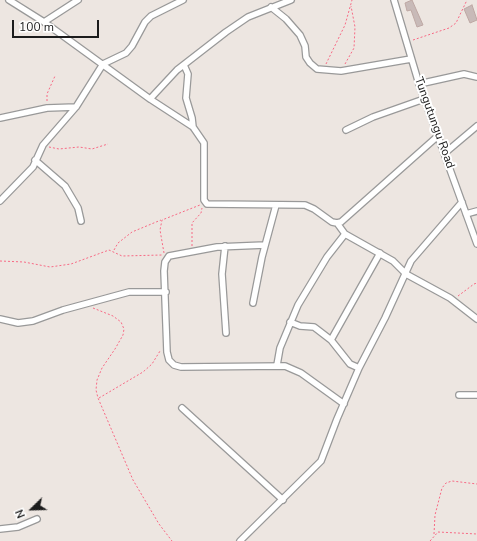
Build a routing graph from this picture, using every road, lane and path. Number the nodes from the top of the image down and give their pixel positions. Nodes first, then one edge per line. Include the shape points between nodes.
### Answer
1 (9, 0) edge
2 (78, 0) edge
3 (183, 0) edge
4 (291, 0) edge
5 (352, 0) edge
6 (394, 0) edge
7 (466, 0) edge
8 (351, 6) junction
9 (271, 7) junction
10 (44, 22) junction
11 (406, 42) junction
12 (411, 59) junction
13 (103, 64) junction
14 (184, 65) junction
15 (323, 70) junction
16 (341, 71) junction
17 (55, 76) dead end
18 (477, 77) edge
19 (419, 84) junction
20 (150, 99) junction
21 (424, 99) junction
22 (76, 107) junction
23 (47, 108) junction
24 (0, 118) edge
25 (477, 126) edge
26 (192, 127) junction
27 (346, 130) dead end
28 (439, 135) junction
29 (108, 144) dead end
30 (43, 145) junction
31 (445, 153) junction
32 (35, 160) junction
33 (0, 201) edge
34 (462, 202) junction
35 (276, 205) junction
36 (477, 211) edge
37 (466, 214) junction
38 (162, 220) junction
39 (81, 221) dead end
40 (337, 223) junction
41 (345, 234) junction
42 (477, 244) edge
43 (225, 246) junction
44 (264, 246) junction
45 (114, 250) junction
46 (192, 251) junction
47 (380, 253) junction
48 (0, 261) edge
49 (406, 274) junction
50 (477, 283) edge
51 (166, 292) junction
52 (450, 298) junction
53 (253, 303) dead end
54 (84, 304) junction
55 (0, 319) edge
56 (477, 319) edge
57 (290, 322) junction
58 (226, 333) dead end
59 (331, 340) junction
60 (162, 348) dead end
61 (277, 365) junction
62 (359, 368) junction
63 (459, 395) dead end
64 (477, 395) edge
65 (98, 398) junction
66 (344, 404) junction
67 (182, 408) dead end
68 (477, 484) edge
69 (282, 500) junction
70 (37, 519) dead end
71 (0, 529) edge
72 (434, 534) junction
73 (477, 534) edge
74 (172, 541) edge
75 (240, 541) edge
76 (430, 541) edge

1 - 10 street
2 - 10 street
3 - 13 street via 151,16 126,53
4 - 9 street
5 - 8 path
6 - 11 street, Tungutungu Road
7 - 11 path via 460,17 449,28
8 - 15 path via 345,25
8 - 16 path via 355,27 354,48
9 - 14 street via 248,17
9 - 15 street via 300,35 310,63
10 - 13 street
11 - 12 street, Tungutungu Road
12 - 16 street
12 - 19 street, Tungutungu Road
13 - 20 street
13 - 22 street
14 - 20 street
14 - 26 street via 188,74 186,98
15 - 16 street
17 - 23 path via 47,94
18 - 19 street via 464,74
19 - 21 street, Tungutungu Road
20 - 26 street
21 - 27 street via 373,117
21 - 28 street, Tungutungu Road
22 - 23 street
22 - 30 street
23 - 24 street
25 - 31 street
26 - 35 street via 204,143 205,203
28 - 31 street, Tungutungu Road
28 - 40 street
29 - 30 path via 92,149 59,149
30 - 32 street
31 - 34 street, Tungutungu Road
32 - 33 street via 26,175
32 - 39 street via 65,186 78,208
34 - 37 street, Tungutungu Road
34 - 49 street via 421,248 411,261
35 - 40 street via 305,205
35 - 44 street
36 - 37 street
37 - 42 street, Tungutungu Road
38 - 45 path via 132,232 118,243
38 - 45 path via 160,230 164,256 122,256
38 - 46 path via 202,204 201,213 192,223
40 - 41 street
41 - 47 street
41 - 57 street via 315,276
43 - 44 street
43 - 46 street
43 - 58 street via 222,274
44 - 53 street
45 - 48 path via 71,264 50,267
46 - 51 street via 169,256 165,262
47 - 49 street
47 - 59 street
49 - 52 street
49 - 62 street
50 - 52 path via 470,286 462,295
51 - 54 street via 128,292
51 - 61 street via 167,352 174,365
52 - 56 street
54 - 55 street via 33,322 18,323
54 - 65 path via 113,316 121,322 124,329 118,344 102,368 96,390
57 - 59 street via 314,327
57 - 61 street via 280,348
59 - 62 street via 346,359
60 - 65 path via 152,364 143,372
61 - 66 street via 292,368
62 - 66 street
63 - 64 street
65 - 74 path via 132,480
66 - 69 street via 321,461
67 - 69 street
68 - 72 path via 452,481 446,483 442,488 435,515
69 - 75 street
70 - 71 street via 18,527
72 - 73 path via 444,531
72 - 76 path

